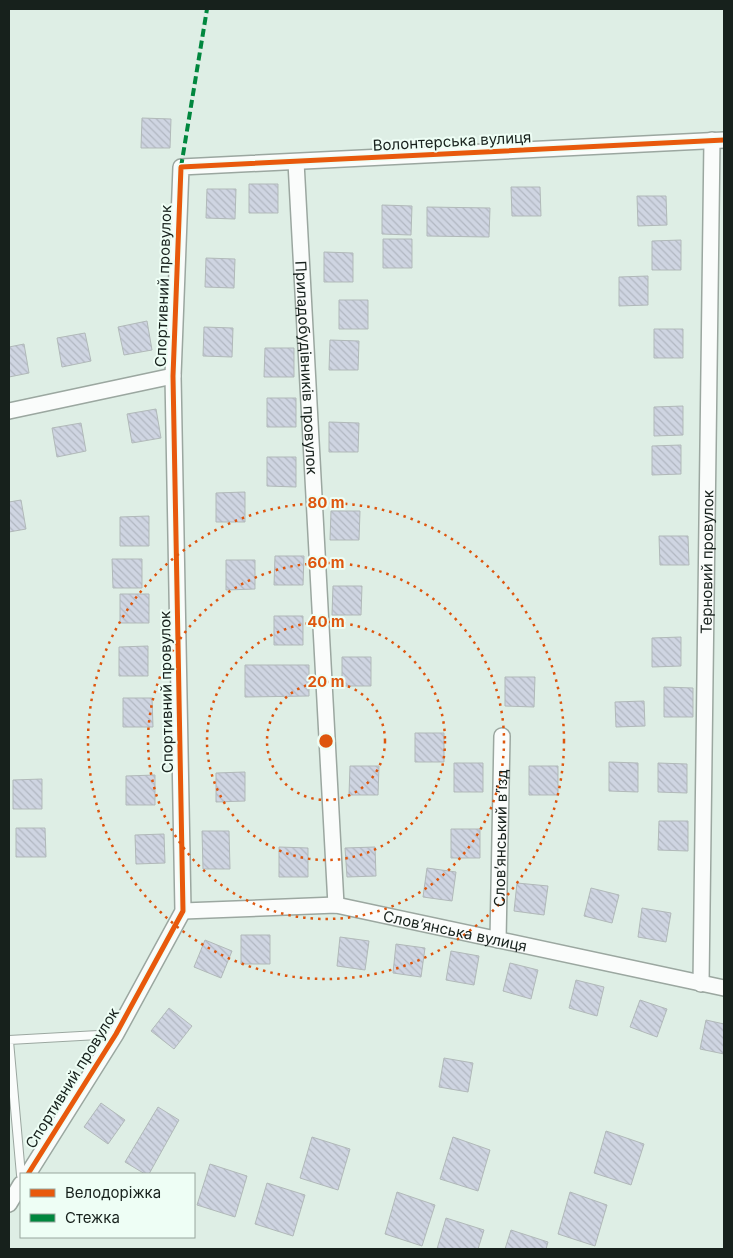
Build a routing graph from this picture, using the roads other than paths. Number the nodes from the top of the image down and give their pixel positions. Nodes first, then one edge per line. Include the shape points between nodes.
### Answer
1 (718, 140) edge
2 (296, 162) junction
3 (180, 167) joint
4 (173, 376) junction
5 (9, 411) edge
6 (502, 736) dead end
7 (336, 905) junction
8 (183, 911) junction
9 (498, 940) junction
10 (701, 984) junction
11 (724, 988) edge
12 (116, 1034) junction
13 (9, 1040) edge
14 (21, 1173) edge
15 (29, 1173) edge
16 (20, 1186) edge
17 (9, 1204) edge

1 - 2 street, Волонтерська вулиця
1 - 10 street, Терновий провулок
2 - 3 street, Волонтерська вулиця
2 - 7 street, Приладобудівників провулок
3 - 4 street, Спортивний провулок
4 - 5 street
4 - 8 street, Спортивний провулок
6 - 9 street, Слов’янський в’їзд
7 - 8 street, Слов’янська вулиця
7 - 9 street, Слов’янська вулиця
8 - 12 street, Спортивний провулок
9 - 10 street, Слов’янська вулиця
10 - 11 street, Слов’янська вулиця
12 - 13 lane
12 - 15 street, Спортивний провулок
13 - 14 lane
16 - 17 street

